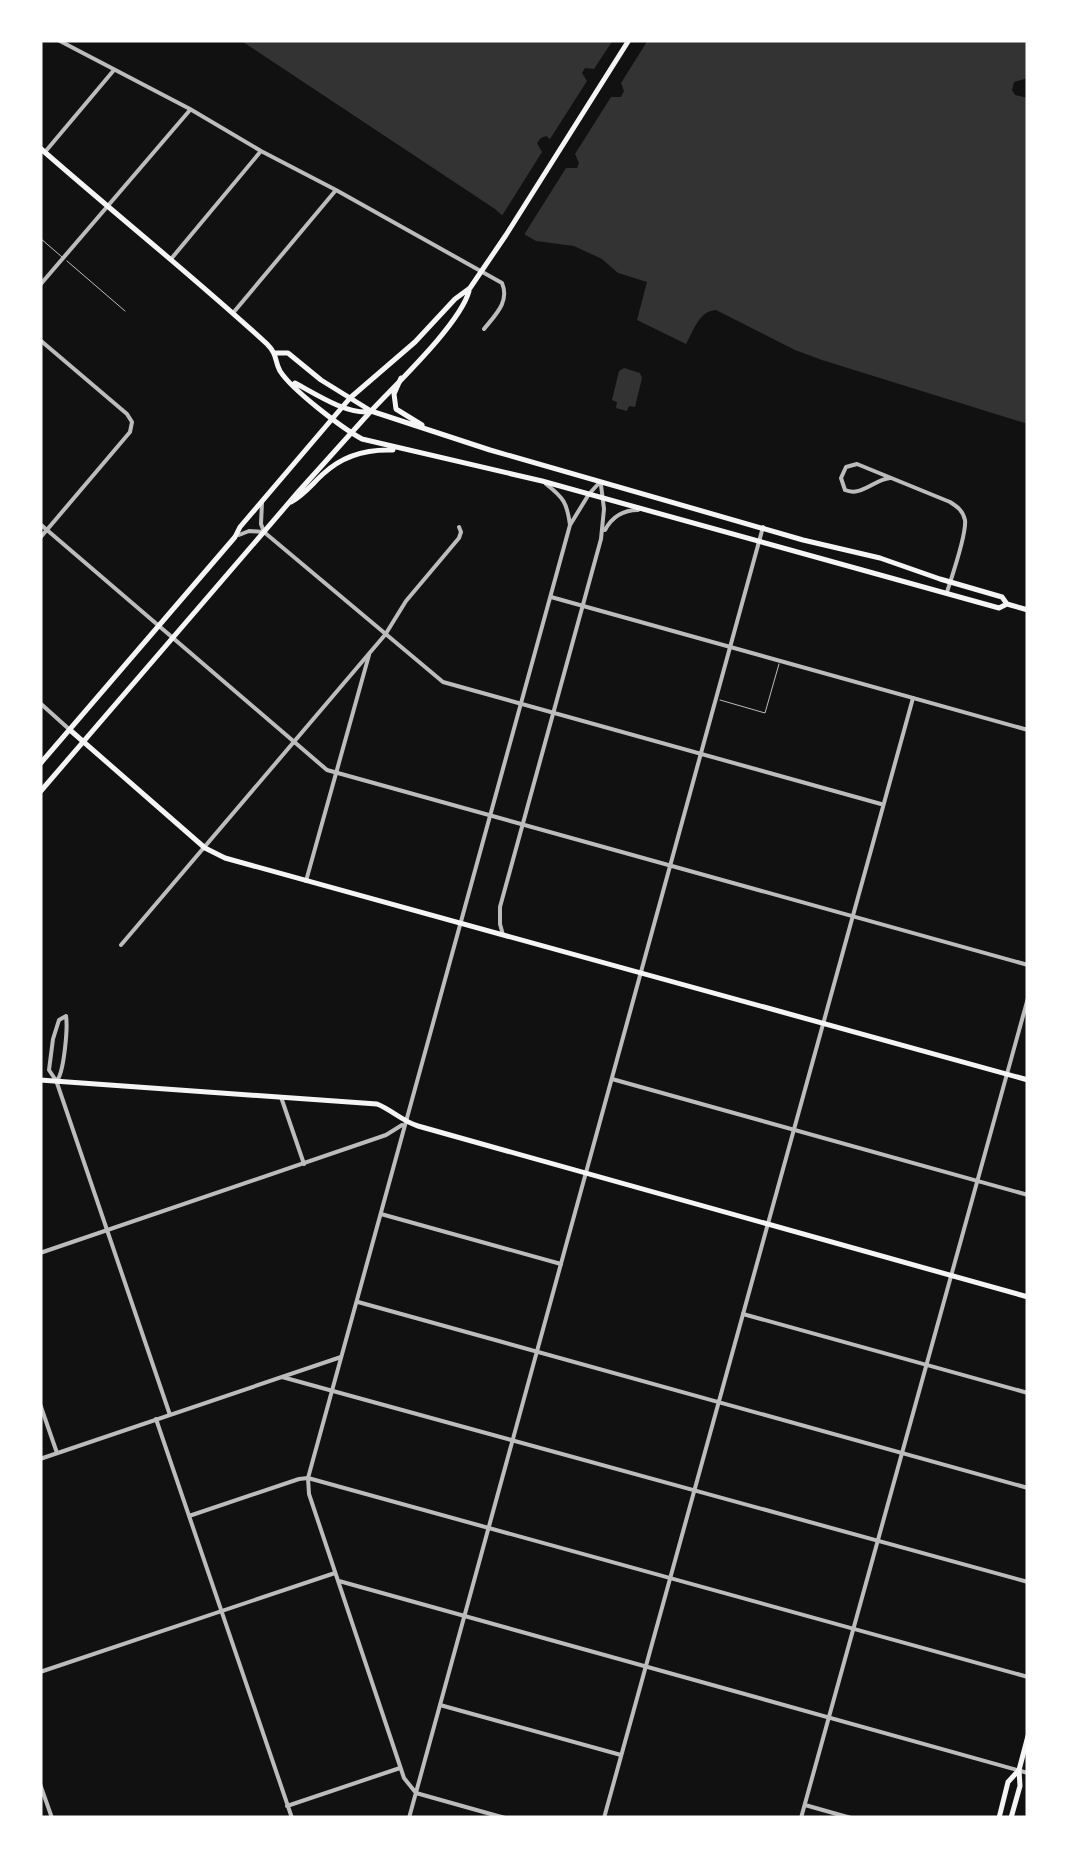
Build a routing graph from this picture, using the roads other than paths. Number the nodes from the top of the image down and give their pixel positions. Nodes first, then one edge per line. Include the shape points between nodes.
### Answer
1 (58, 40) edge
2 (629, 40) edge
3 (114, 70) junction
4 (190, 110) junction
5 (42, 150) edge
6 (261, 151) junction
7 (336, 190) junction
8 (108, 206) junction
9 (40, 238) edge
10 (63, 258) junction
11 (170, 259) junction
12 (40, 284) edge
13 (470, 288) junction
14 (125, 312) dead end
15 (233, 313) junction
16 (484, 328) dead end
17 (40, 340) edge
18 (276, 352) junction
19 (401, 378) junction
20 (288, 379) junction
21 (350, 398) junction
22 (343, 406) junction
23 (371, 411) junction
24 (332, 419) junction
25 (433, 432) junction
26 (351, 433) junction
27 (411, 450) junction
28 (890, 478) junction
29 (542, 480) junction
30 (600, 482) junction
31 (588, 494) junction
32 (602, 498) junction
33 (262, 502) junction
34 (289, 504) junction
35 (644, 509) junction
36 (40, 524) edge
37 (570, 526) junction
38 (763, 527) junction
39 (460, 528) dead end
40 (47, 530) junction
41 (264, 532) junction
42 (40, 538) edge
43 (234, 538) junction
44 (602, 539) junction
45 (761, 542) junction
46 (847, 550) junction
47 (846, 566) junction
48 (908, 568) junction
49 (904, 582) junction
50 (950, 582) junction
51 (946, 593) junction
52 (551, 597) junction
53 (1007, 604) junction
54 (583, 606) junction
55 (1028, 610) edge
56 (158, 626) junction
57 (385, 635) junction
58 (172, 638) junction
59 (732, 647) junction
60 (369, 655) junction
61 (780, 660) junction
62 (913, 698) junction
63 (716, 699) junction
64 (40, 703) edge
65 (521, 704) junction
66 (554, 713) junction
67 (70, 730) junction
68 (1028, 730) edge
69 (84, 742) junction
70 (294, 743) junction
71 (701, 754) junction
72 (40, 764) edge
73 (336, 773) junction
74 (40, 792) edge
75 (883, 805) junction
76 (490, 814) junction
77 (523, 824) junction
78 (205, 848) junction
79 (671, 865) junction
80 (306, 881) junction
81 (853, 916) junction
82 (460, 924) junction
83 (503, 936) junction
84 (121, 945) dead end
85 (1028, 964) edge
86 (641, 972) junction
87 (1028, 998) edge
88 (824, 1023) junction
89 (1006, 1074) junction
90 (40, 1080) edge
91 (612, 1080) junction
92 (1028, 1080) edge
93 (57, 1081) junction
94 (281, 1096) junction
95 (406, 1122) junction
96 (792, 1131) junction
97 (304, 1164) junction
98 (586, 1173) junction
99 (976, 1181) junction
100 (1028, 1195) edge
101 (380, 1214) junction
102 (767, 1224) junction
103 (107, 1230) junction
104 (40, 1253) edge
105 (561, 1264) junction
106 (950, 1274) junction
107 (1028, 1297) edge
108 (356, 1302) junction
109 (742, 1314) junction
110 (537, 1352) junction
111 (341, 1357) junction
112 (926, 1364) junction
113 (282, 1377) junction
114 (332, 1391) junction
115 (1028, 1393) edge
116 (718, 1402) junction
117 (40, 1404) edge
118 (170, 1415) junction
119 (156, 1419) junction
120 (513, 1440) junction
121 (56, 1453) junction
122 (902, 1453) junction
123 (40, 1459) edge
124 (308, 1478) junction
125 (1028, 1488) edge
126 (694, 1490) junction
127 (189, 1516) junction
128 (488, 1529) junction
129 (878, 1541) junction
130 (335, 1573) junction
131 (670, 1579) junction
132 (338, 1580) junction
133 (1028, 1582) edge
134 (221, 1610) junction
135 (464, 1617) junction
136 (853, 1630) junction
137 (645, 1666) junction
138 (40, 1672) edge
139 (1028, 1677) edge
140 (440, 1705) junction
141 (829, 1718) junction
142 (1028, 1736) edge
143 (621, 1755) junction
144 (400, 1768) junction
145 (1018, 1770) junction
146 (1028, 1773) edge
147 (40, 1784) edge
148 (416, 1793) junction
149 (805, 1805) junction
150 (288, 1806) junction
151 (52, 1818) edge
152 (292, 1818) edge
153 (409, 1818) edge
154 (505, 1818) edge
155 (604, 1818) edge
156 (802, 1818) edge
157 (851, 1818) edge
158 (999, 1818) edge
159 (1012, 1818) edge

1 - 3 street
2 - 13 main road
3 - 4 street
3 - 5 street
4 - 6 street
4 - 8 street
5 - 8 main road
6 - 7 street
6 - 11 street
7 - 15 street
7 - 16 street via 502,283 504,300
8 - 10 street
8 - 11 main road
9 - 10 lane
10 - 12 street
10 - 14 lane
11 - 15 main road
13 - 19 main road via 466,304
13 - 21 main road
15 - 18 main road
17 - 40 street via 132,422
18 - 20 main road
18 - 21 main road via 288,352
19 - 23 main road
19 - 25 main road via 396,409
20 - 22 main road
20 - 24 main road
21 - 22 main road
21 - 23 main road
22 - 23 main road
22 - 24 main road
23 - 25 main road
23 - 26 main road
24 - 26 main road
24 - 33 main road
25 - 30 main road
26 - 27 main road
26 - 34 main road
27 - 29 main road
27 - 34 main road via 372,450 340,461
28 - 28 street via 857,464 841,478 844,490 853,493
28 - 50 street via 959,508 966,526
29 - 31 main road
29 - 37 street via 562,496
30 - 31 street
30 - 32 street
30 - 38 main road
31 - 32 main road
31 - 37 street
32 - 35 main road
32 - 44 street
33 - 41 street
33 - 43 main road
34 - 41 main road
35 - 44 street via 616,516
35 - 45 main road
36 - 40 street
37 - 52 street
38 - 45 street
38 - 46 main road
39 - 57 street
40 - 42 street
40 - 56 street
41 - 43 street
41 - 57 street
41 - 58 main road
43 - 56 main road
44 - 54 street
45 - 47 main road
45 - 59 street
46 - 47 main road via 841,557
46 - 48 main road
47 - 49 main road
48 - 49 main road
48 - 50 main road
49 - 51 main road
50 - 51 street
50 - 53 main road
51 - 53 main road via 998,608
52 - 54 street
52 - 65 street
53 - 55 main road
54 - 59 street
54 - 66 street
56 - 58 street
56 - 67 main road
57 - 60 street
57 - 65 street via 443,682
58 - 69 main road
58 - 70 street
59 - 61 street
59 - 63 street
60 - 70 street
60 - 73 street
61 - 62 street
61 - 63 lane via 765,713
62 - 68 street
62 - 75 street
63 - 71 street
64 - 67 street
65 - 66 street
65 - 76 street
66 - 71 street
66 - 77 street
67 - 69 main road
67 - 72 main road
69 - 74 main road
69 - 78 main road
70 - 73 street
70 - 78 street
71 - 75 street
71 - 79 street
73 - 76 street
73 - 80 street
75 - 81 street
76 - 77 street
76 - 82 street
77 - 79 street
77 - 83 street via 500,907
78 - 80 main road
78 - 84 street
79 - 81 street
79 - 86 street
80 - 82 main road
81 - 85 street
81 - 88 street
82 - 83 main road
82 - 95 street
83 - 86 main road
86 - 88 main road
86 - 91 street
87 - 89 street
88 - 89 main road
88 - 96 street
89 - 92 main road
89 - 99 street
90 - 93 main road
91 - 96 street
91 - 98 street
93 - 93 street via 62,1071 66,1016 59,1020 50,1060
93 - 94 main road
93 - 103 street
94 - 95 main road via 377,1104
94 - 97 street
95 - 97 street via 391,1134
95 - 98 main road
95 - 101 street
96 - 99 street
96 - 102 street
97 - 103 street
98 - 102 main road
98 - 105 street
99 - 100 street
99 - 106 street
101 - 105 street
101 - 108 street
102 - 106 main road
102 - 109 street
103 - 104 street
103 - 118 street
105 - 110 street
106 - 107 main road
106 - 112 street
108 - 110 street
108 - 111 street
109 - 112 street
109 - 116 street
110 - 116 street
110 - 120 street
111 - 113 street
111 - 114 street
112 - 115 street
112 - 122 street
113 - 114 street
113 - 118 street
114 - 120 street
114 - 124 street
116 - 122 street
116 - 126 street
117 - 121 street
118 - 119 street
119 - 121 street
119 - 127 street
120 - 126 street
120 - 128 street
121 - 123 street
122 - 125 street
122 - 129 street
124 - 127 street
124 - 128 street
124 - 130 street
126 - 129 street
126 - 131 street
127 - 134 street
128 - 131 street
128 - 135 street
129 - 133 street
129 - 136 street
130 - 132 street
130 - 134 street
131 - 136 street
131 - 137 street
132 - 135 street
132 - 144 street
134 - 138 street
134 - 150 street
135 - 137 street
135 - 140 street
136 - 139 street
136 - 141 street
137 - 141 street
137 - 143 street
140 - 143 street
140 - 148 street
141 - 145 street
141 - 149 street
142 - 145 main road
143 - 155 street
144 - 148 street
144 - 150 street
145 - 146 street
145 - 158 main road
145 - 159 main road
147 - 151 street
148 - 153 street
148 - 154 street
149 - 156 street
149 - 157 street
150 - 152 street

